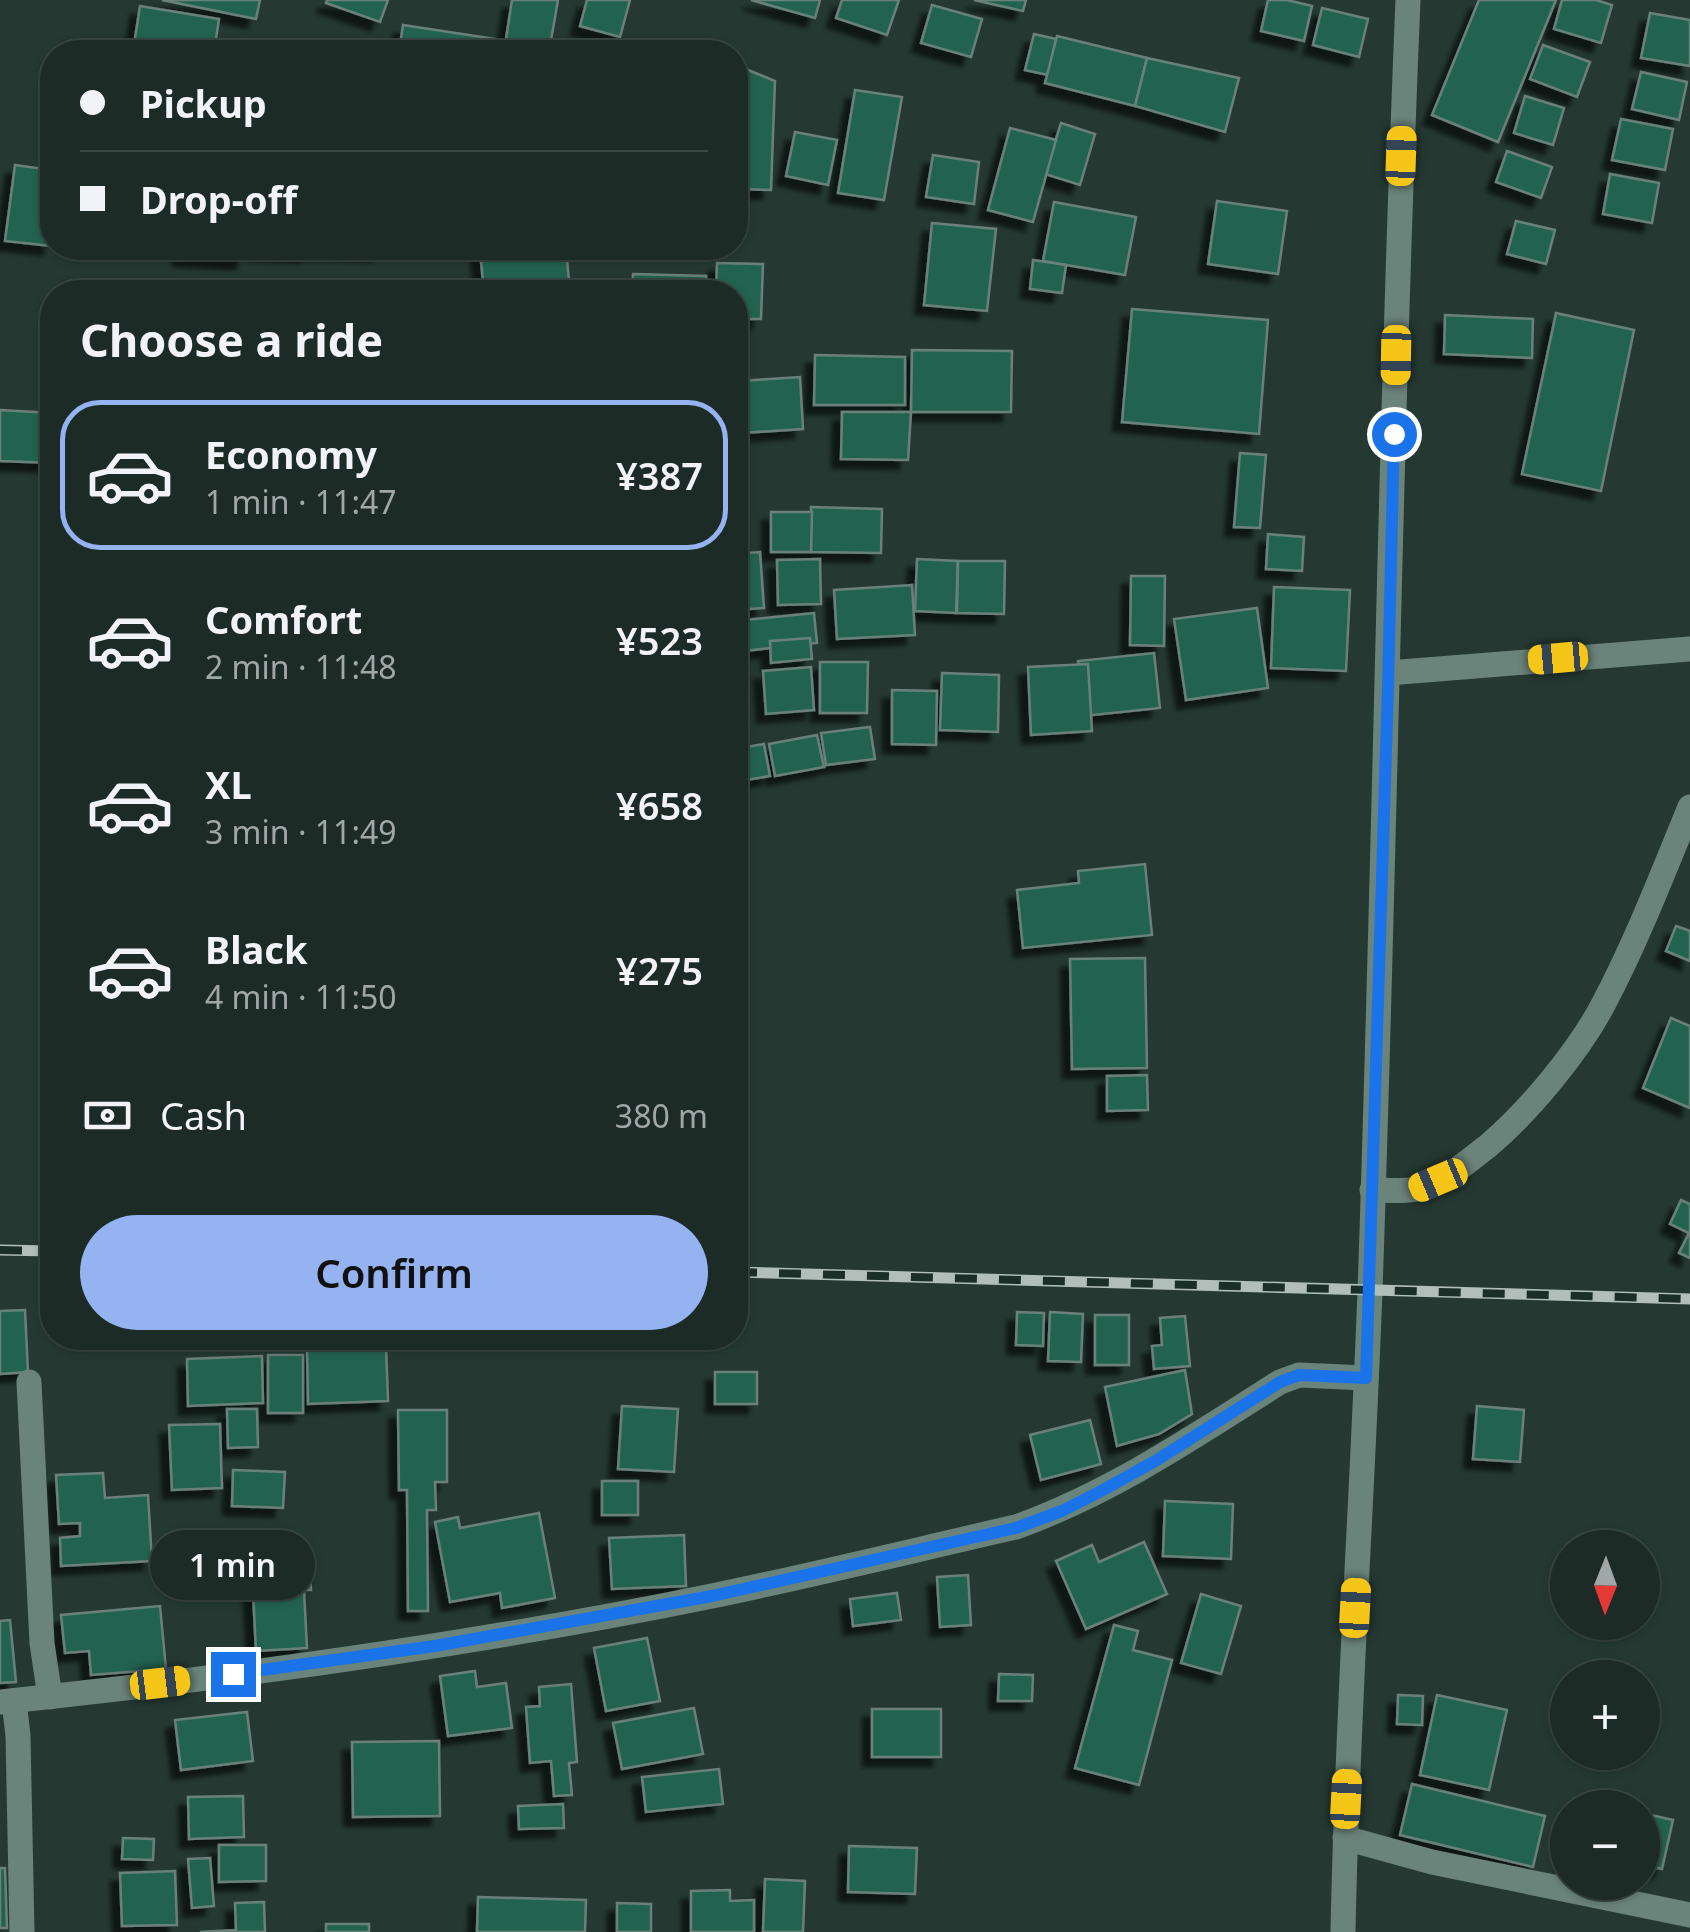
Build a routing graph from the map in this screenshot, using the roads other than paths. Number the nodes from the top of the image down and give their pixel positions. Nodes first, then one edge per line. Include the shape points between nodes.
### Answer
1 (1408, 0) edge
2 (1690, 649) edge
3 (1388, 673) junction
4 (1690, 807) edge
5 (1372, 1190) junction
6 (1366, 1378) junction
7 (28, 1382) dead end
8 (50, 1697) junction
9 (7, 1701) edge
10 (1344, 1838) junction
11 (1690, 1915) edge
12 (22, 1932) edge
13 (1343, 1932) edge

1 - 3 street
2 - 3 street
3 - 5 street
4 - 5 street via 1602,1007 1544,1088 1454,1171 1418,1189
5 - 6 street
6 - 8 street via 1299,1375 1280,1382 1157,1460 1016,1528 712,1596 435,1646
6 - 10 street
7 - 8 street
8 - 9 street
9 - 12 street via 18,1736
10 - 11 street
10 - 13 street

